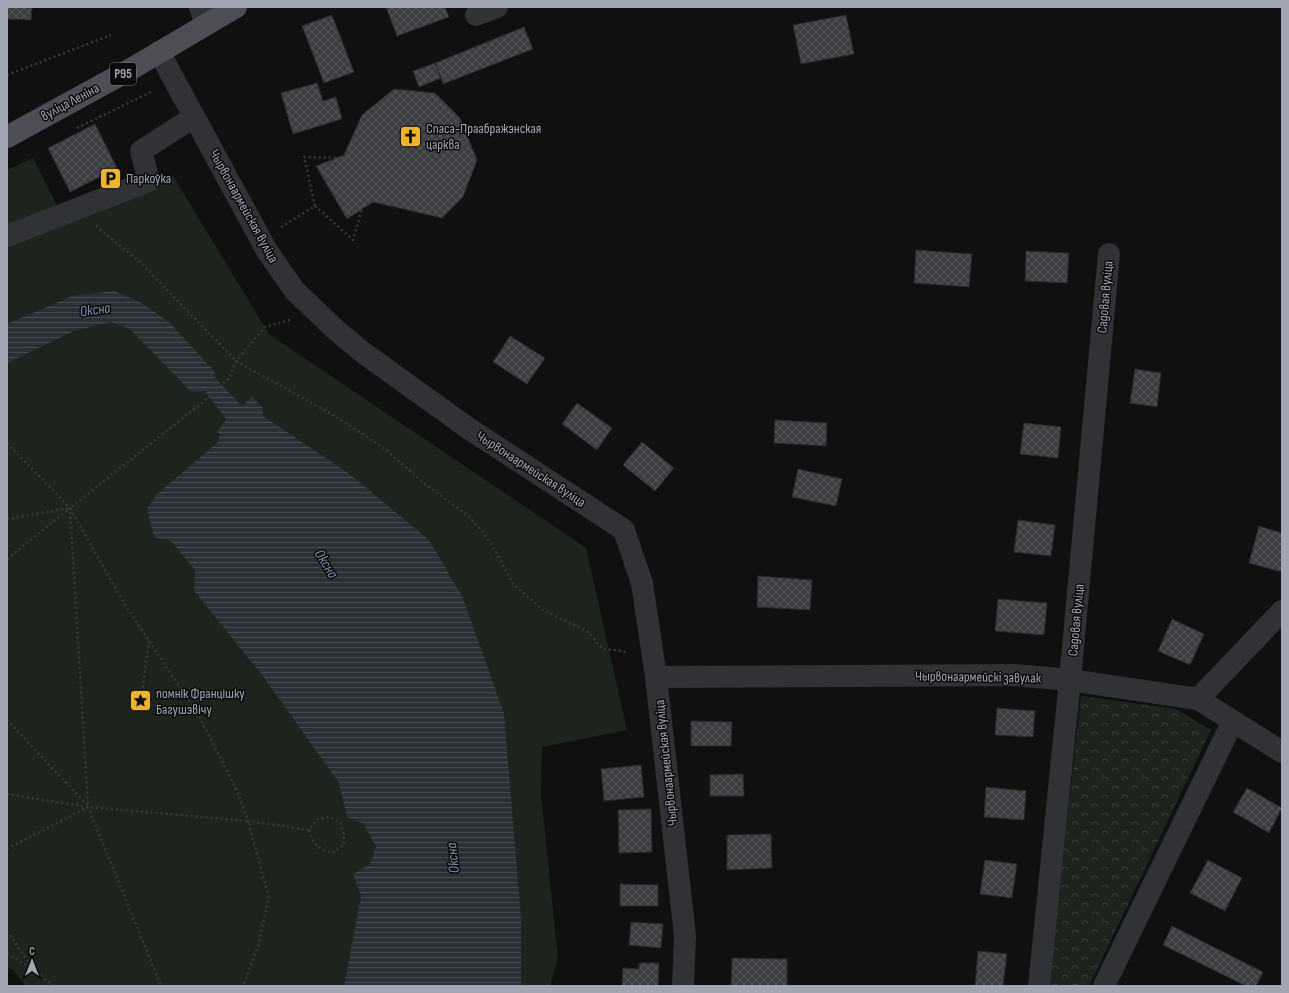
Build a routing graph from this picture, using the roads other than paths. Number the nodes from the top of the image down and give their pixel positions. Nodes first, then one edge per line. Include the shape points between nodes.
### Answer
1 (236, 7) edge
2 (498, 7) edge
3 (203, 15) edge
4 (476, 15) dead end
5 (159, 52) junction
6 (194, 117) junction
7 (7, 136) edge
8 (7, 236) edge
9 (1109, 254) dead end
10 (1282, 611) edge
11 (656, 677) junction
12 (1070, 680) junction
13 (1198, 699) junction
14 (1233, 721) junction
15 (1282, 752) edge
16 (684, 986) edge
17 (1039, 986) edge
18 (1104, 986) edge

1 - 3 main road, вуліца Леніна / Р95
2 - 4 street
3 - 5 main road, вуліца Леніна / Р95
5 - 6 street, Чырвонаармейская вуліца
5 - 7 main road, вуліца Леніна / Р95
6 - 8 street via 141,151 149,181
6 - 11 street, Чырвонаармейская вуліца via 267,251 295,291 365,354 468,428 624,530 642,583
9 - 12 street, Садовая вуліца
10 - 13 street
11 - 12 street, Чырвонаармейскі завулак via 1015,674
11 - 16 street, Чырвонаармейская вуліца via 685,936
12 - 13 street, Чырвонаармейскі завулак
12 - 17 street, Садовая вуліца
13 - 14 street, Чырвонаармейскі завулак
14 - 15 street, Чырвонаармейскі завулак
14 - 18 street

